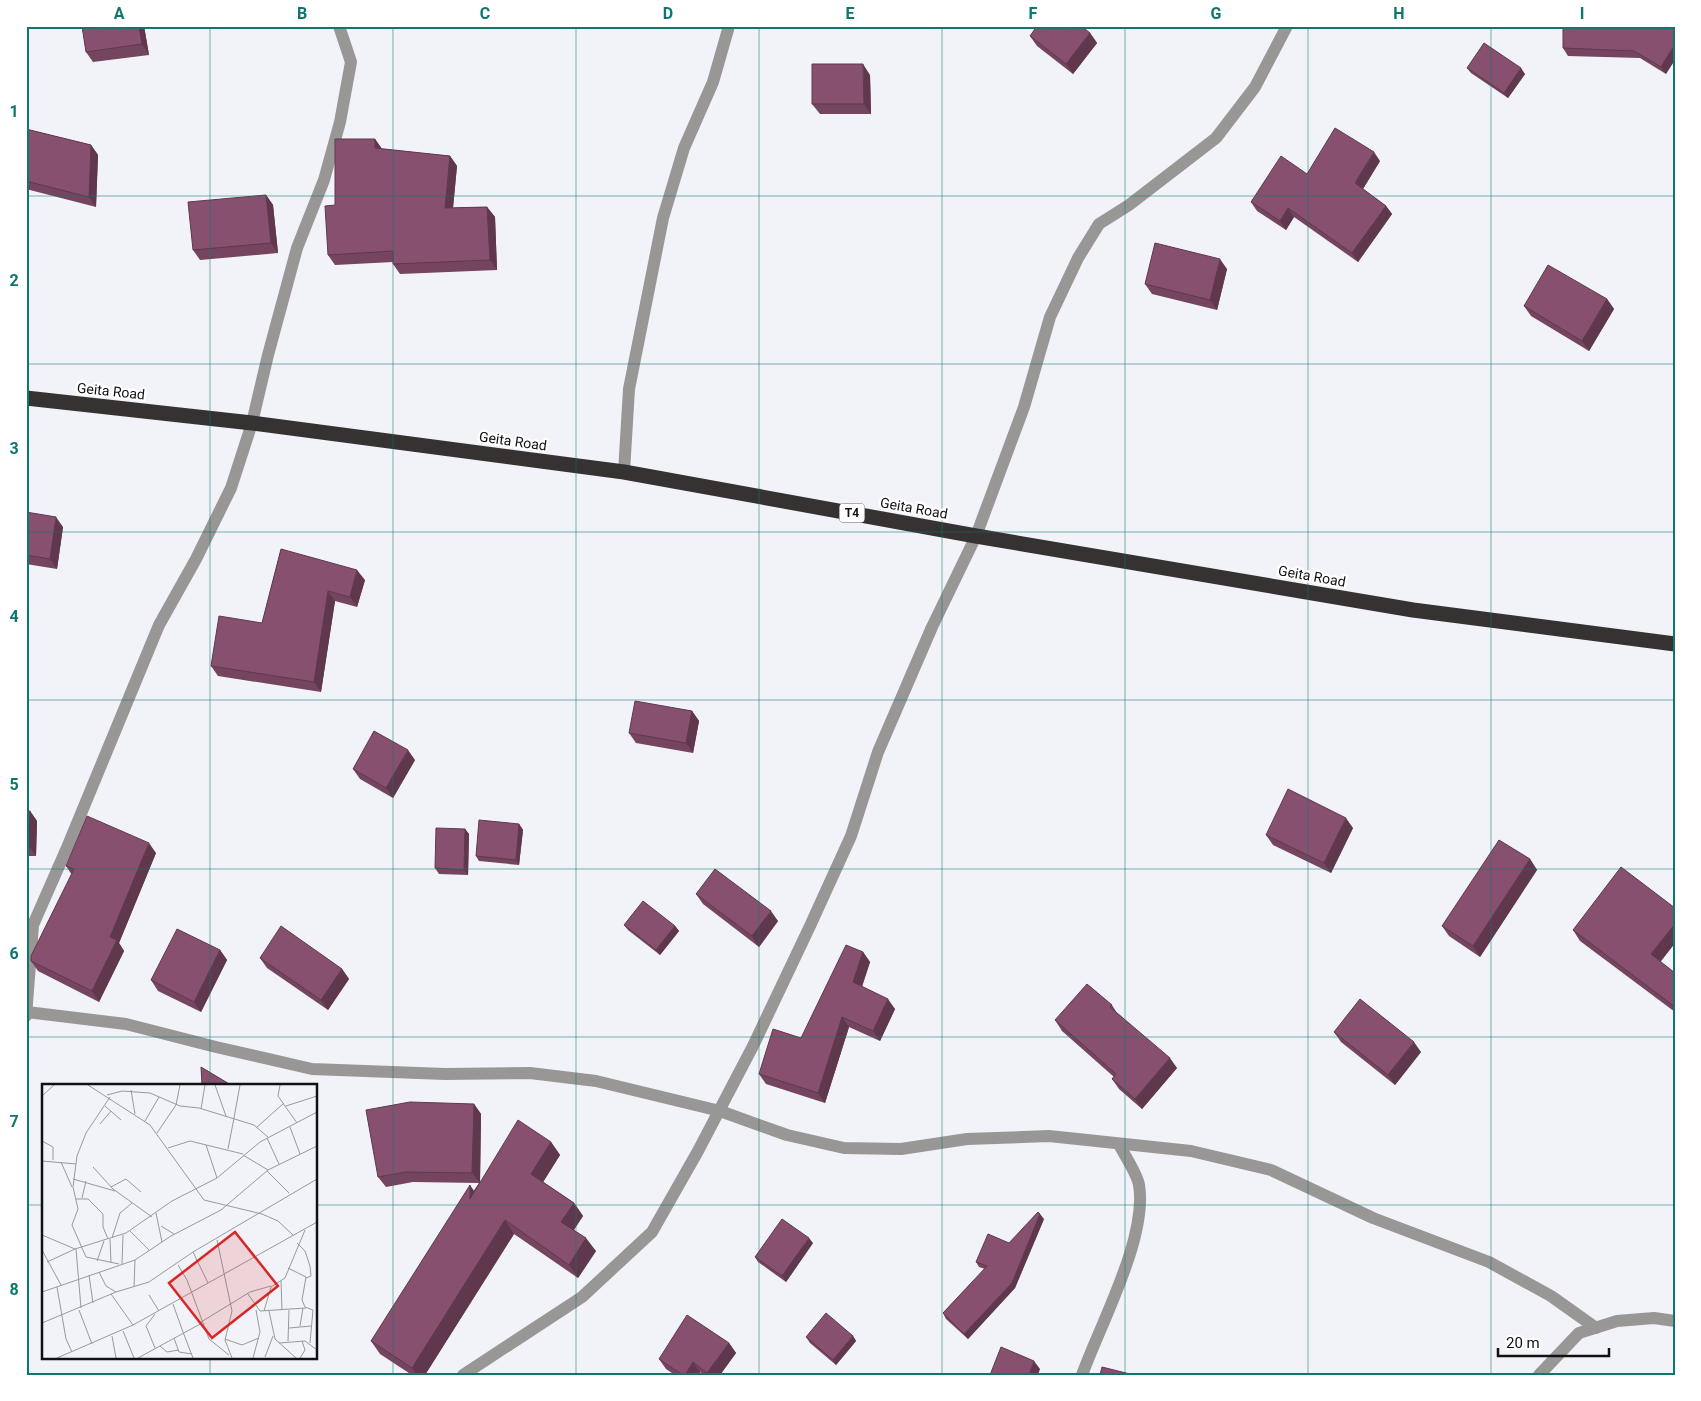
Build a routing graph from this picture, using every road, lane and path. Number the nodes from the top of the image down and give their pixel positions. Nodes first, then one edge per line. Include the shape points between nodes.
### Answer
1 (339, 26) edge
2 (729, 26) edge
3 (1287, 26) edge
4 (26, 398) edge
5 (252, 423) junction
6 (624, 472) junction
7 (976, 536) junction
8 (1675, 644) edge
9 (27, 1012) edge
10 (26, 1016) edge
11 (720, 1111) junction
12 (1118, 1144) junction
13 (1675, 1321) edge
14 (1596, 1328) junction
15 (463, 1375) edge
16 (1082, 1375) edge
17 (1539, 1375) edge

1 - 5 street via 351,62 340,122 324,180 297,248
2 - 6 street via 713,82 684,148 663,218 629,389
3 - 7 street via 1254,87 1216,138 1099,224 1078,258 1050,318 1024,408
4 - 5 highway, Geita Road / T4
5 - 6 highway, Geita Road / T4
5 - 9 street via 231,488 159,625 33,925
6 - 7 highway, Geita Road / T4
7 - 8 highway, Geita Road / T4 via 1413,610
7 - 11 street via 878,752 847,845
9 - 10 street
9 - 11 street via 126,1024 312,1069 445,1074 530,1073 596,1081
11 - 12 street via 787,1135 844,1148 901,1150 967,1139 1049,1136
11 - 15 street via 652,1232 582,1297
12 - 14 street via 1191,1151 1271,1170 1373,1218 1489,1262 1551,1296
12 - 16 street via 1138,1184 1140,1213 1125,1267
13 - 14 street via 1654,1318 1617,1321
14 - 17 street via 1579,1334

